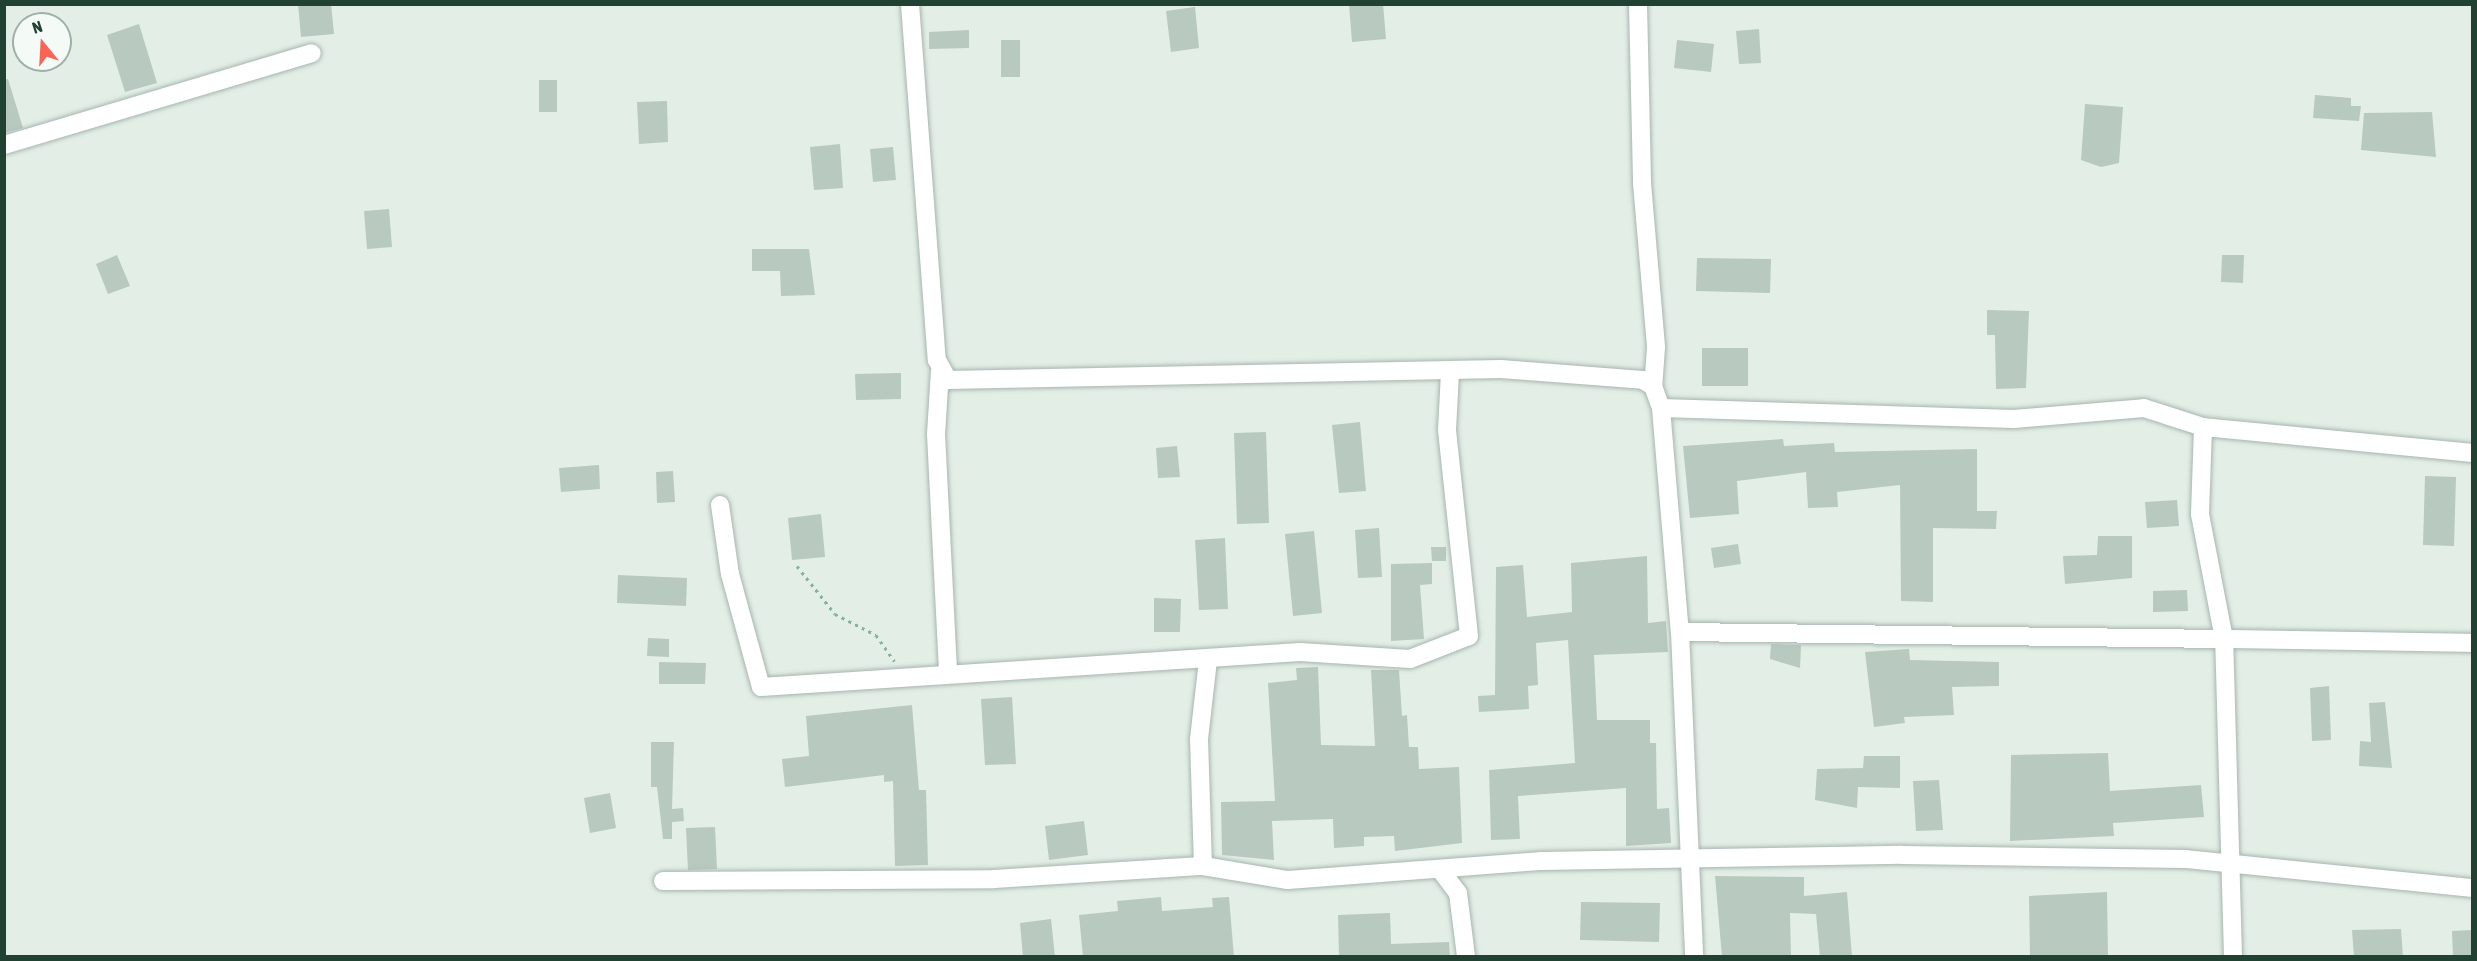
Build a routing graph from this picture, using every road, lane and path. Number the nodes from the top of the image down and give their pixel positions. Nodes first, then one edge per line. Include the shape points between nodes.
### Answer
1 (910, 4) edge
2 (1638, 4) edge
3 (312, 53) dead end
4 (4, 145) edge
5 (940, 371) junction
6 (1450, 372) junction
7 (1653, 386) junction
8 (1661, 408) junction
9 (2203, 427) junction
10 (2472, 453) edge
11 (720, 505) dead end
12 (797, 566) dead end
13 (1680, 632) junction
14 (2224, 639) junction
15 (2472, 643) edge
16 (1208, 660) junction
17 (948, 674) junction
18 (902, 679) junction
19 (1687, 855) junction
20 (2229, 864) junction
21 (1203, 866) junction
22 (1478, 869) junction
23 (1442, 872) junction
24 (663, 881) dead end
25 (2472, 888) edge
26 (1458, 893) junction
27 (1466, 957) edge
28 (1694, 957) edge
29 (2233, 957) edge

1 - 5 street
2 - 7 street via 1642,183 1656,347
3 - 4 street
5 - 6 street via 958,383
5 - 17 street via 936,434
6 - 7 street via 1501,369 1643,380
6 - 16 street via 1447,430 1469,636 1410,659 1300,652
7 - 8 street
8 - 9 street via 2014,419 2144,408
8 - 13 street
9 - 10 street
9 - 14 street via 2200,514
11 - 18 street via 730,574 761,687
12 - 18 path via 835,614 887,644
13 - 14 street
13 - 19 street
14 - 15 street
14 - 20 street
16 - 17 street via 1116,660
16 - 21 street via 1198,739
17 - 18 street
19 - 20 street via 2082,856
19 - 22 street
19 - 28 street
20 - 25 street
20 - 29 street
21 - 23 street via 1288,880
21 - 24 street via 994,879
22 - 23 street
22 - 26 street
23 - 26 street
26 - 27 street

